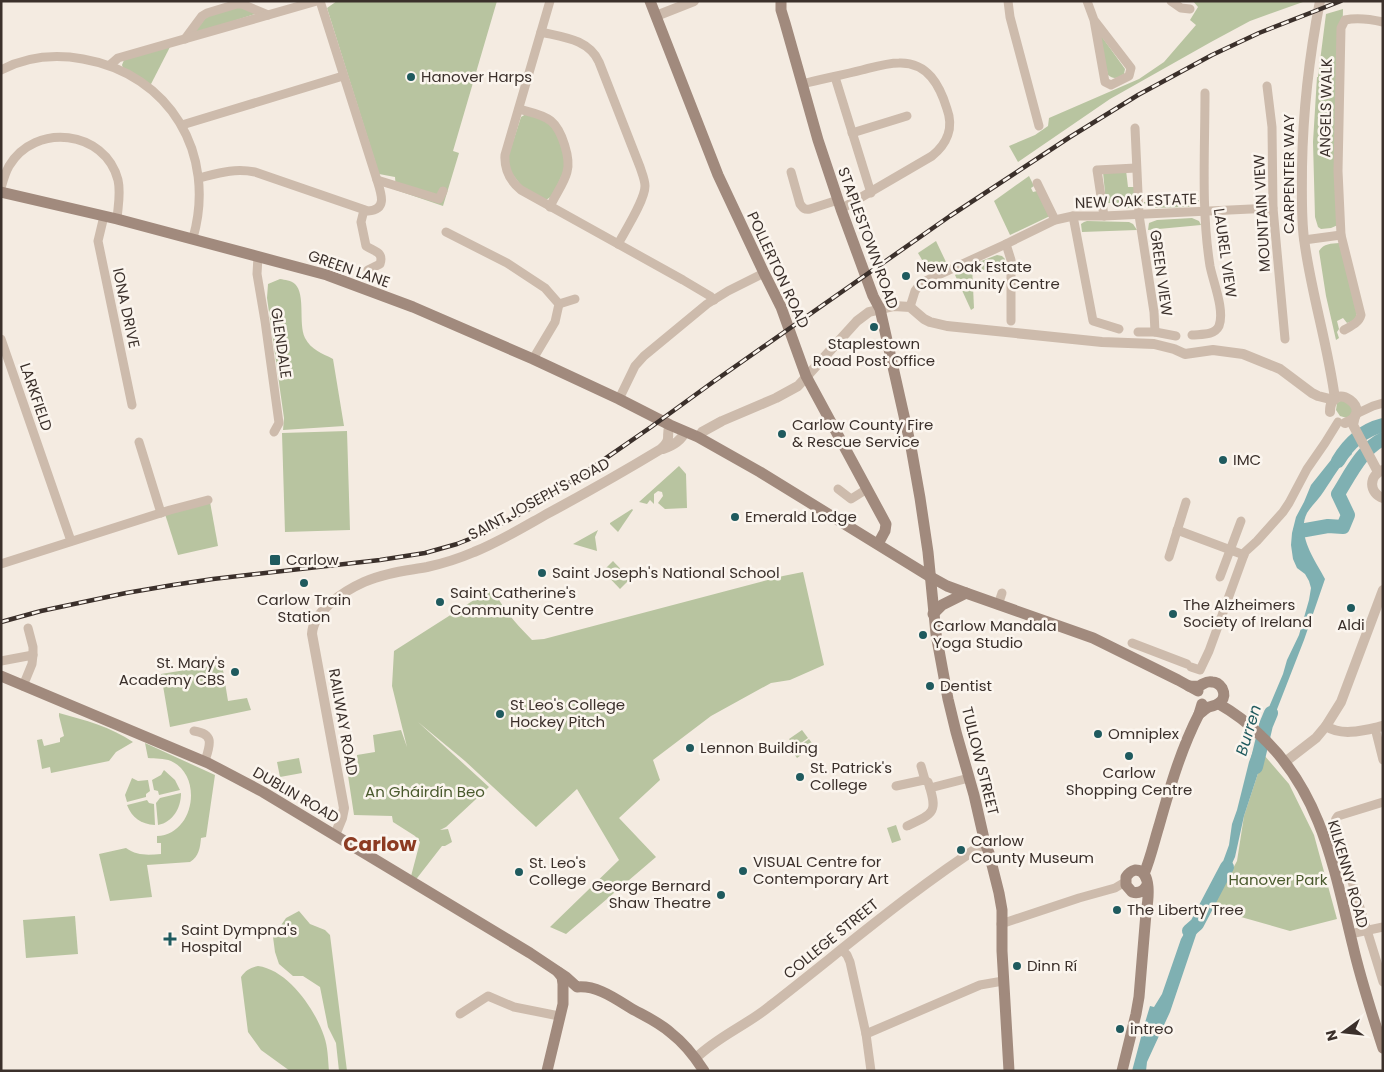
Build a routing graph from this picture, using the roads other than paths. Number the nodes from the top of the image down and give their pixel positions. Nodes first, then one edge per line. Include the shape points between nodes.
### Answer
1 (319, 1) edge
2 (550, 1) edge
3 (650, 1) edge
4 (694, 1) edge
5 (781, 1) edge
6 (1008, 1) edge
7 (1087, 1) edge
8 (1171, 1) edge
9 (1320, 1) edge
10 (1190, 9) dead end
11 (268, 16) junction
12 (656, 16) junction
13 (1094, 20) junction
14 (1383, 22) edge
15 (541, 32) junction
16 (185, 39) junction
17 (110, 65) junction
18 (1, 70) edge
19 (344, 76) junction
20 (835, 76) junction
21 (802, 84) junction
22 (1267, 86) dead end
23 (1205, 94) dead end
24 (519, 109) junction
25 (907, 116) dead end
26 (182, 125) junction
27 (1039, 126) dead end
28 (1135, 128) dead end
29 (852, 133) junction
30 (1136, 168) junction
31 (791, 172) dead end
32 (199, 178) junction
33 (377, 180) junction
34 (1037, 183) dead end
35 (1, 188) edge
36 (442, 191) dead end
37 (1, 192) edge
38 (871, 193) junction
39 (839, 205) junction
40 (550, 207) junction
41 (1273, 208) junction
42 (364, 210) junction
43 (1204, 212) junction
44 (1139, 215) junction
45 (104, 216) junction
46 (1073, 216) junction
47 (1104, 216) junction
48 (117, 219) junction
49 (1056, 220) junction
50 (446, 232) dead end
51 (1341, 235) junction
52 (193, 238) junction
53 (1304, 240) junction
54 (618, 244) junction
55 (1006, 244) junction
56 (258, 256) junction
57 (368, 270) dead end
58 (764, 273) junction
59 (576, 299) dead end
60 (714, 300) junction
61 (558, 304) junction
62 (910, 307) junction
63 (880, 309) junction
64 (1011, 322) dead end
65 (1119, 329) dead end
66 (1344, 330) dead end
67 (1138, 332) dead end
68 (1155, 332) junction
69 (1192, 335) dead end
70 (1176, 336) dead end
71 (1, 339) edge
72 (1285, 339) dead end
73 (533, 359) junction
74 (806, 376) junction
75 (1318, 396) junction
76 (619, 399) junction
77 (1342, 399) junction
78 (1383, 403) edge
79 (132, 405) dead end
80 (1373, 406) junction
81 (1330, 412) junction
82 (1349, 420) junction
83 (670, 425) junction
84 (274, 432) dead end
85 (685, 432) junction
86 (698, 437) junction
87 (139, 442) dead end
88 (661, 449) junction
89 (1379, 470) edge
90 (838, 489) dead end
91 (867, 489) junction
92 (1383, 498) edge
93 (208, 500) dead end
94 (1186, 502) dead end
95 (161, 513) junction
96 (1241, 521) dead end
97 (1177, 530) junction
98 (71, 541) junction
99 (878, 544) junction
100 (1230, 549) junction
101 (1244, 555) junction
102 (1169, 557) dead end
103 (1, 564) edge
104 (929, 576) junction
105 (1220, 578) dead end
106 (1383, 590) edge
107 (966, 593) junction
108 (1002, 593) dead end
109 (998, 605) junction
110 (320, 614) joint
111 (933, 614) junction
112 (28, 628) dead end
113 (1132, 643) dead end
114 (1149, 650) junction
115 (33, 655) junction
116 (1, 661) edge
117 (1143, 663) junction
118 (1, 676) edge
119 (23, 686) junction
120 (1196, 688) junction
121 (1213, 706) junction
122 (1326, 726) junction
123 (1379, 727) edge
124 (194, 731) dead end
125 (1383, 760) edge
126 (205, 761) junction
127 (1285, 762) junction
128 (921, 766) dead end
129 (969, 778) junction
130 (927, 784) junction
131 (896, 786) dead end
132 (1383, 802) edge
133 (907, 826) dead end
134 (335, 835) junction
135 (985, 843) junction
136 (1142, 876) junction
137 (1126, 888) junction
138 (1146, 913) junction
139 (1002, 924) junction
140 (1383, 927) edge
141 (1367, 930) junction
142 (1350, 934) junction
143 (842, 950) junction
144 (557, 971) junction
145 (1003, 981) junction
146 (1383, 982) edge
147 (577, 987) junction
148 (563, 1004) junction
149 (460, 1014) dead end
150 (559, 1016) junction
151 (866, 1034) junction
152 (1383, 1048) edge
153 (696, 1058) junction
154 (547, 1071) edge
155 (704, 1071) edge
156 (871, 1071) edge
157 (1008, 1071) edge
158 (1122, 1071) edge

1 - 11 street
1 - 19 street
2 - 15 street
3 - 12 main road, POLLERTON ROAD
4 - 12 street
5 - 21 main road, STAPLESTOWN ROAD
6 - 27 street
7 - 13 street
8 - 10 street via 1181,8
9 - 53 street, CARPENTER WAY via 1304,109
11 - 16 street
11 - 16 street via 242,4 207,12
12 - 58 main road, POLLERTON ROAD via 718,175
13 - 13 street via 1131,68 1129,76 1111,85 1105,82
14 - 51 street, ANGELS WALK via 1354,18 1345,20 1341,28 1338,171
15 - 24 street
15 - 54 street via 583,44 596,55 640,167 645,191
16 - 17 street via 118,58
17 - 18 street via 70,56 52,56
17 - 26 street via 140,80 167,105
19 - 26 street
19 - 33 street
20 - 21 street
20 - 29 street
20 - 38 street via 908,63 922,69 935,81 948,112 949,134 939,151
21 - 39 main road, STAPLESTOWN ROAD
22 - 41 street, MOUNTAIN VIEW via 1272,127
23 - 43 street, LAUREL VIEW
24 - 40 street via 505,155 507,172 516,187
24 - 40 street via 551,121 567,152 568,171
25 - 29 street
26 - 32 street
28 - 30 street, GREEN VIEW
29 - 38 street
30 - 44 street, GREEN VIEW
30 - 47 street via 1097,170
31 - 39 street via 803,208
32 - 42 street via 233,170 255,172
32 - 52 street
33 - 36 street via 439,199
33 - 42 street via 381,195 379,206 372,211
34 - 49 street
35 - 48 street via 9,166 26,148 49,138 70,137 103,152 113,166 120,194
37 - 45 main road, GREEN LANE
38 - 39 street
39 - 63 main road, STAPLESTOWN ROAD via 872,296
40 - 54 street
41 - 43 street, NEW OAK ESTATE
41 - 72 street, MOUNTAIN VIEW
42 - 57 street via 361,222 366,246 382,258 380,264
43 - 44 street, NEW OAK ESTATE
43 - 69 street, LAUREL VIEW via 1210,266 1221,316 1212,333
44 - 47 street, NEW OAK ESTATE
44 - 68 street, GREEN VIEW
45 - 48 main road, GREEN LANE
45 - 79 street, IONA DRIVE via 98,240
46 - 47 street, NEW OAK ESTATE
46 - 49 street, NEW OAK ESTATE
46 - 65 street via 1093,321
48 - 52 main road, GREEN LANE
49 - 55 street, NEW OAK ESTATE
50 - 61 street via 507,263 545,288
51 - 53 street
51 - 66 street, ANGELS WALK via 1361,315 1356,323
52 - 56 main road, GREEN LANE
53 - 77 street, CARPENTER WAY via 1332,376
54 - 60 street
55 - 62 street, NEW OAK ESTATE via 920,283
55 - 64 street via 1011,260
56 - 73 main road, GREEN LANE via 381,294
56 - 84 street, GLENDALE via 257,274 279,423
58 - 60 street
58 - 74 main road, POLLERTON ROAD via 782,307
59 - 61 street
60 - 76 street via 644,356 635,366
61 - 73 street via 555,322
62 - 63 street
62 - 75 street via 930,322 948,326 1102,342 1154,344 1185,354 1213,350 1243,354 1280,369
63 - 74 street via 857,321
63 - 104 main road, STAPLESTOWN ROAD via 920,498
67 - 68 street, GREEN VIEW
68 - 70 street, GREEN VIEW
71 - 98 street, LARKFIELD
73 - 76 main road, GREEN LANE
74 - 86 street via 798,386 722,421
74 - 91 main road, POLLERTON ROAD
75 - 77 street
75 - 81 street
76 - 83 main road, GREEN LANE
77 - 80 street
77 - 81 street via 1331,404
77 - 82 street, CARPENTER WAY via 1356,408
78 - 80 street
80 - 82 street
81 - 82 street via 1331,416
82 - 89 street
82 - 101 street via 1325,443 1283,512
83 - 85 main road, GREEN LANE
83 - 88 street via 667,444
85 - 86 main road, GREEN LANE
85 - 88 street, SAINT JOSEPH'S ROAD via 682,438
86 - 99 main road, GREEN LANE
87 - 95 street
88 - 110 street, SAINT JOSEPH'S ROAD via 498,541 428,566 364,582 328,605
89 - 92 street via 1372,479 1372,488 1377,496
90 - 91 street via 851,499
91 - 99 main road, POLLERTON ROAD via 886,524
93 - 95 street
94 - 97 street
95 - 98 street
96 - 100 street
97 - 100 street
97 - 102 street
98 - 103 street
99 - 104 main road, GREEN LANE
100 - 101 street
100 - 105 street
101 - 114 street via 1200,670
104 - 107 main road, GREEN LANE
104 - 111 main road, TULLOW STREET
106 - 122 street via 1341,702
107 - 109 main road, GREEN LANE
107 - 111 main road via 942,604
108 - 109 street
109 - 117 main road, GREEN LANE via 1072,626
110 - 134 street, RAILWAY ROAD via 312,634 344,808
111 - 129 main road, TULLOW STREET via 948,698
112 - 115 street
113 - 114 street
114 - 117 street
115 - 116 street
115 - 119 street
117 - 120 main road, GREEN LANE
118 - 119 main road, DUBLIN ROAD
119 - 126 main road, DUBLIN ROAD
120 - 121 main road via 1198,698
120 - 121 main road, KILKENNY ROAD via 1207,682 1215,682 1221,688
121 - 127 main road, KILKENNY ROAD via 1252,728
121 - 136 main road via 1175,770
122 - 123 street via 1350,732
122 - 127 street
123 - 125 street
124 - 126 street via 210,740
126 - 134 main road, DUBLIN ROAD
127 - 142 main road, KILKENNY ROAD via 1318,820 1332,860
128 - 130 street
129 - 130 street
129 - 135 main road, TULLOW STREET
130 - 131 street
130 - 133 street via 934,806 932,812
132 - 141 street via 1335,819
134 - 144 main road, DUBLIN ROAD
135 - 139 main road, TULLOW STREET via 999,893
135 - 143 street, COLLEGE STREET via 895,906
136 - 137 main road via 1128,874
136 - 137 main road via 1142,891
136 - 138 main road via 1148,902
137 - 138 main road
137 - 139 street via 1079,898
138 - 158 main road via 1139,997
139 - 145 main road, TULLOW STREET
140 - 141 street
141 - 142 street
141 - 146 street
142 - 152 main road, KILKENNY ROAD via 1364,992
143 - 151 street via 850,962
143 - 153 street, COLLEGE STREET
144 - 147 main road, DUBLIN ROAD
144 - 148 main road via 562,977
145 - 151 street via 980,986
145 - 157 main road, TULLOW STREET
147 - 148 main road
147 - 153 main road, DUBLIN ROAD via 591,988 615,998 656,1022
148 - 150 main road
149 - 150 street via 488,996 514,1007
150 - 154 main road
151 - 156 street
153 - 155 main road, DUBLIN ROAD

